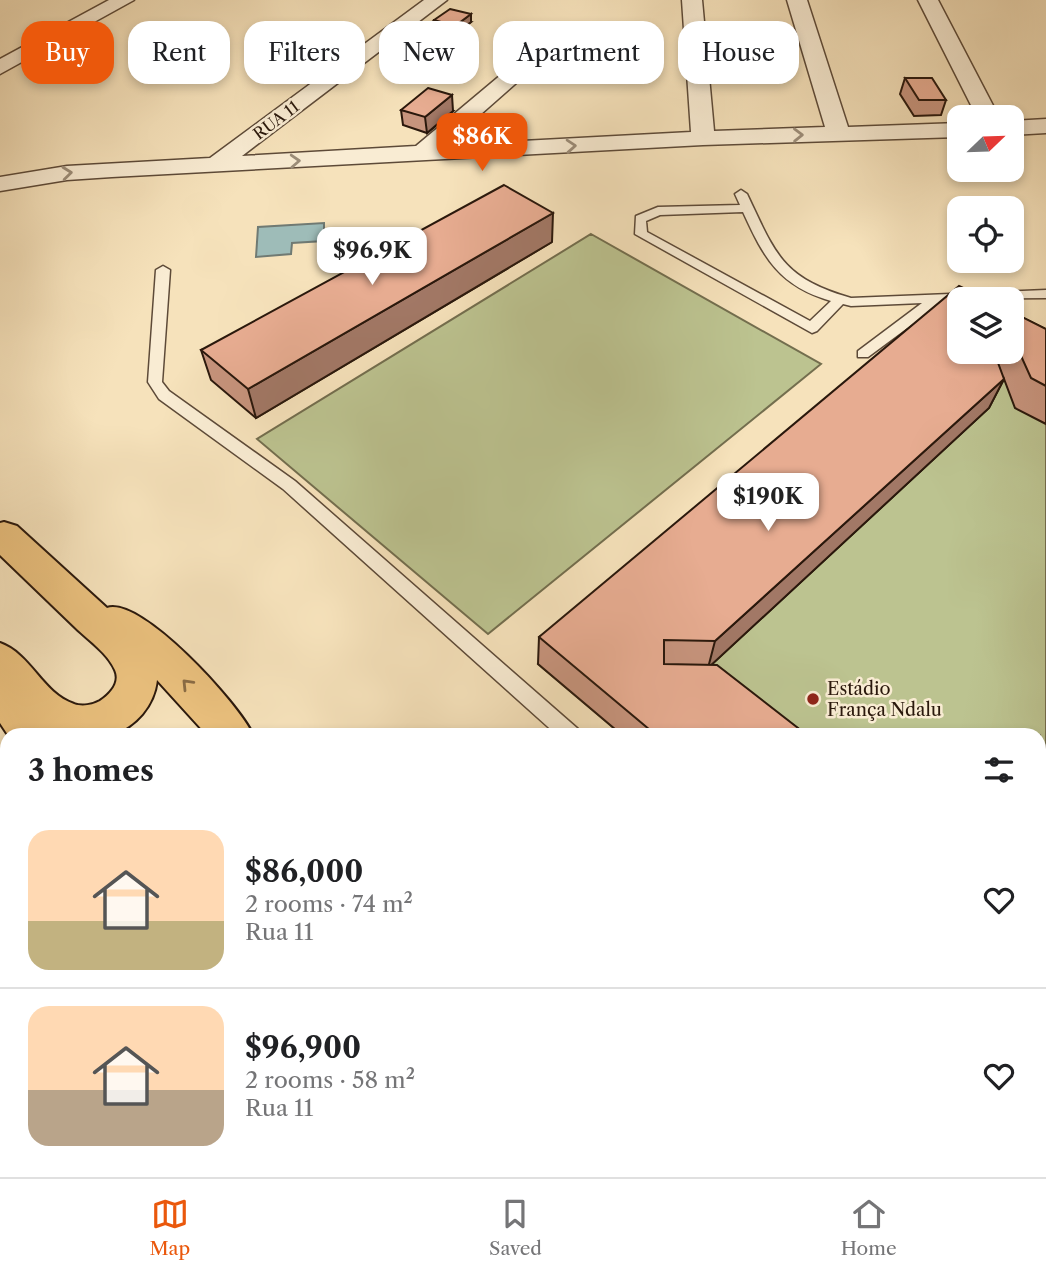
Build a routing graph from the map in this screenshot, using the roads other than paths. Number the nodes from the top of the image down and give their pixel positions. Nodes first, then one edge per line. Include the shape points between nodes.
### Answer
1 (124, 0) edge
2 (437, 0) edge
3 (692, 0) edge
4 (797, 0) edge
5 (928, 0) edge
6 (0, 68) edge
7 (505, 84) edge
8 (982, 105) edge
9 (1046, 126) edge
10 (1024, 127) edge
11 (947, 130) edge
12 (839, 134) junction
13 (703, 138) junction
14 (420, 155) junction
15 (215, 164) junction
16 (0, 184) edge
17 (741, 194) dead end
18 (748, 208) junction
19 (163, 270) dead end
20 (1046, 294) edge
21 (938, 298) junction
22 (840, 299) junction
23 (947, 303) edge
24 (863, 354) dead end
25 (2, 534) edge
26 (0, 660) edge
27 (0, 688) edge
28 (27, 728) edge
29 (227, 728) edge
30 (563, 728) edge

1 - 6 street
2 - 15 street, RUA 11
3 - 13 street
4 - 12 street
5 - 8 street
7 - 14 street
9 - 10 street
11 - 12 street
13 -> 12 street
14 -> 13 street
15 -> 14 street
16 -> 15 street via 67,173
17 - 18 lane
18 - 22 lane via 776,267 795,283
18 - 22 lane via 658,211 640,219 641,234 812,328
19 - 30 lane via 155,382 164,395 289,485
20 - 21 lane
21 - 22 lane
21 - 23 lane
21 - 24 lane
25 - 26 main road via 115,640 137,676 133,696 117,713 96,722 76,723 41,705
29 -> 25 main road via 158,653
27 - 28 main road

